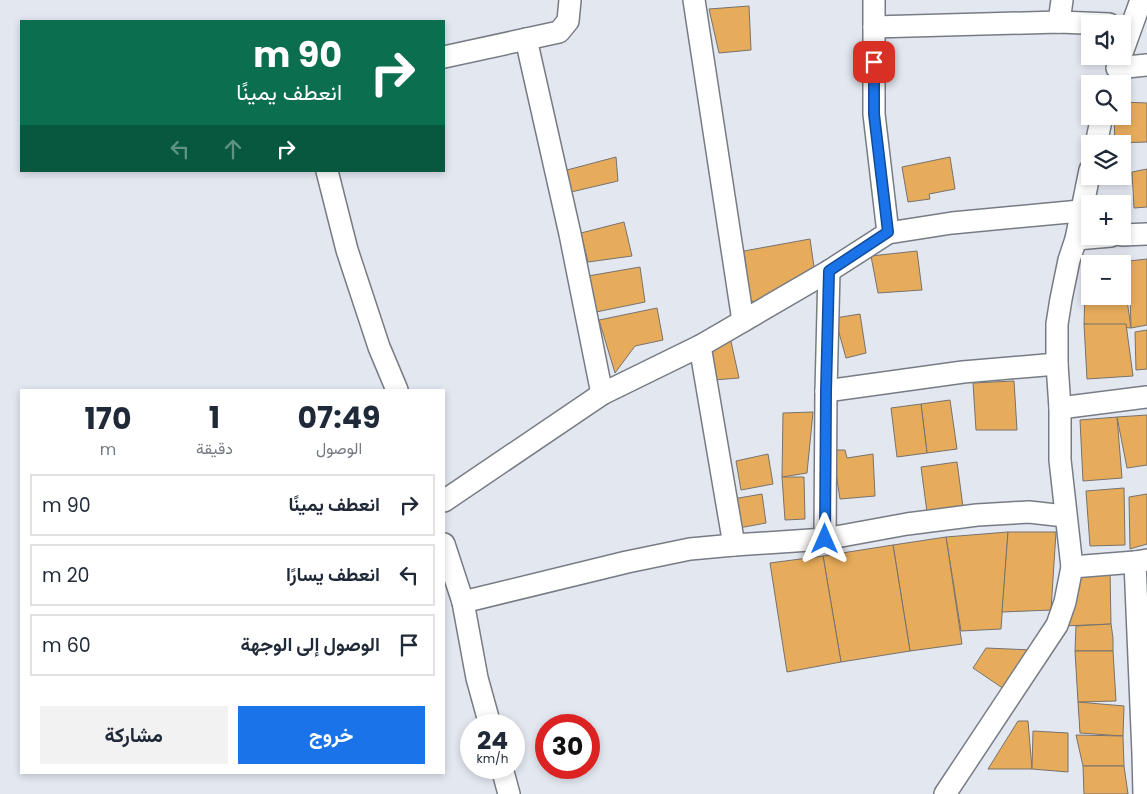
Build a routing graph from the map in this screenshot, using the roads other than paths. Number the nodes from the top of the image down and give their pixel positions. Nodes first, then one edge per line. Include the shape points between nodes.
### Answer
1 (570, 0) edge
2 (694, 0) edge
3 (874, 0) edge
4 (1062, 0) edge
5 (1141, 0) edge
6 (1131, 17) edge
7 (1059, 22) junction
8 (1081, 23) edge
9 (874, 27) junction
10 (526, 39) junction
11 (445, 57) edge
12 (1131, 65) edge
13 (1147, 65) edge
14 (327, 172) edge
15 (1086, 185) edge
16 (1080, 211) junction
17 (888, 232) junction
18 (1147, 234) edge
19 (1131, 235) edge
20 (1076, 239) junction
21 (1081, 239) edge
22 (829, 271) junction
23 (743, 321) junction
24 (700, 346) junction
25 (1057, 364) junction
26 (397, 389) edge
27 (826, 391) junction
28 (602, 394) junction
29 (1147, 397) edge
30 (1060, 408) junction
31 (445, 500) edge
32 (1065, 516) junction
33 (825, 539) junction
34 (734, 545) junction
35 (445, 547) edge
36 (1141, 561) edge
37 (1072, 567) junction
38 (463, 602) junction
39 (487, 714) edge
40 (1145, 754) edge
41 (505, 779) edge
42 (953, 789) edge
43 (509, 794) edge
44 (1144, 794) edge

1 - 10 street via 568,21 558,32
2 - 23 street
3 - 9 street
4 - 7 street
5 - 6 street
7 - 8 street
7 - 9 street
9 - 17 street via 874,114
10 - 11 street
10 - 28 street
12 - 13 street
14 - 26 street via 347,250
15 - 16 street
16 - 17 street
16 - 20 street
17 - 22 street
18 - 19 street
20 - 21 street
20 - 25 street via 1057,324
22 - 23 street
22 - 27 street
23 - 24 street
24 - 28 street
24 - 34 street
25 - 27 street via 963,372
25 - 30 street
27 - 33 street
28 - 31 street
29 - 30 street
30 - 32 street
32 - 33 street via 1029,512 977,515
32 - 37 street
33 - 34 street
34 - 38 street via 690,549 627,562
35 - 38 street
36 - 37 street
36 - 40 street
37 - 42 street via 1057,625
38 - 39 street via 476,678
40 - 44 street
41 - 43 street

